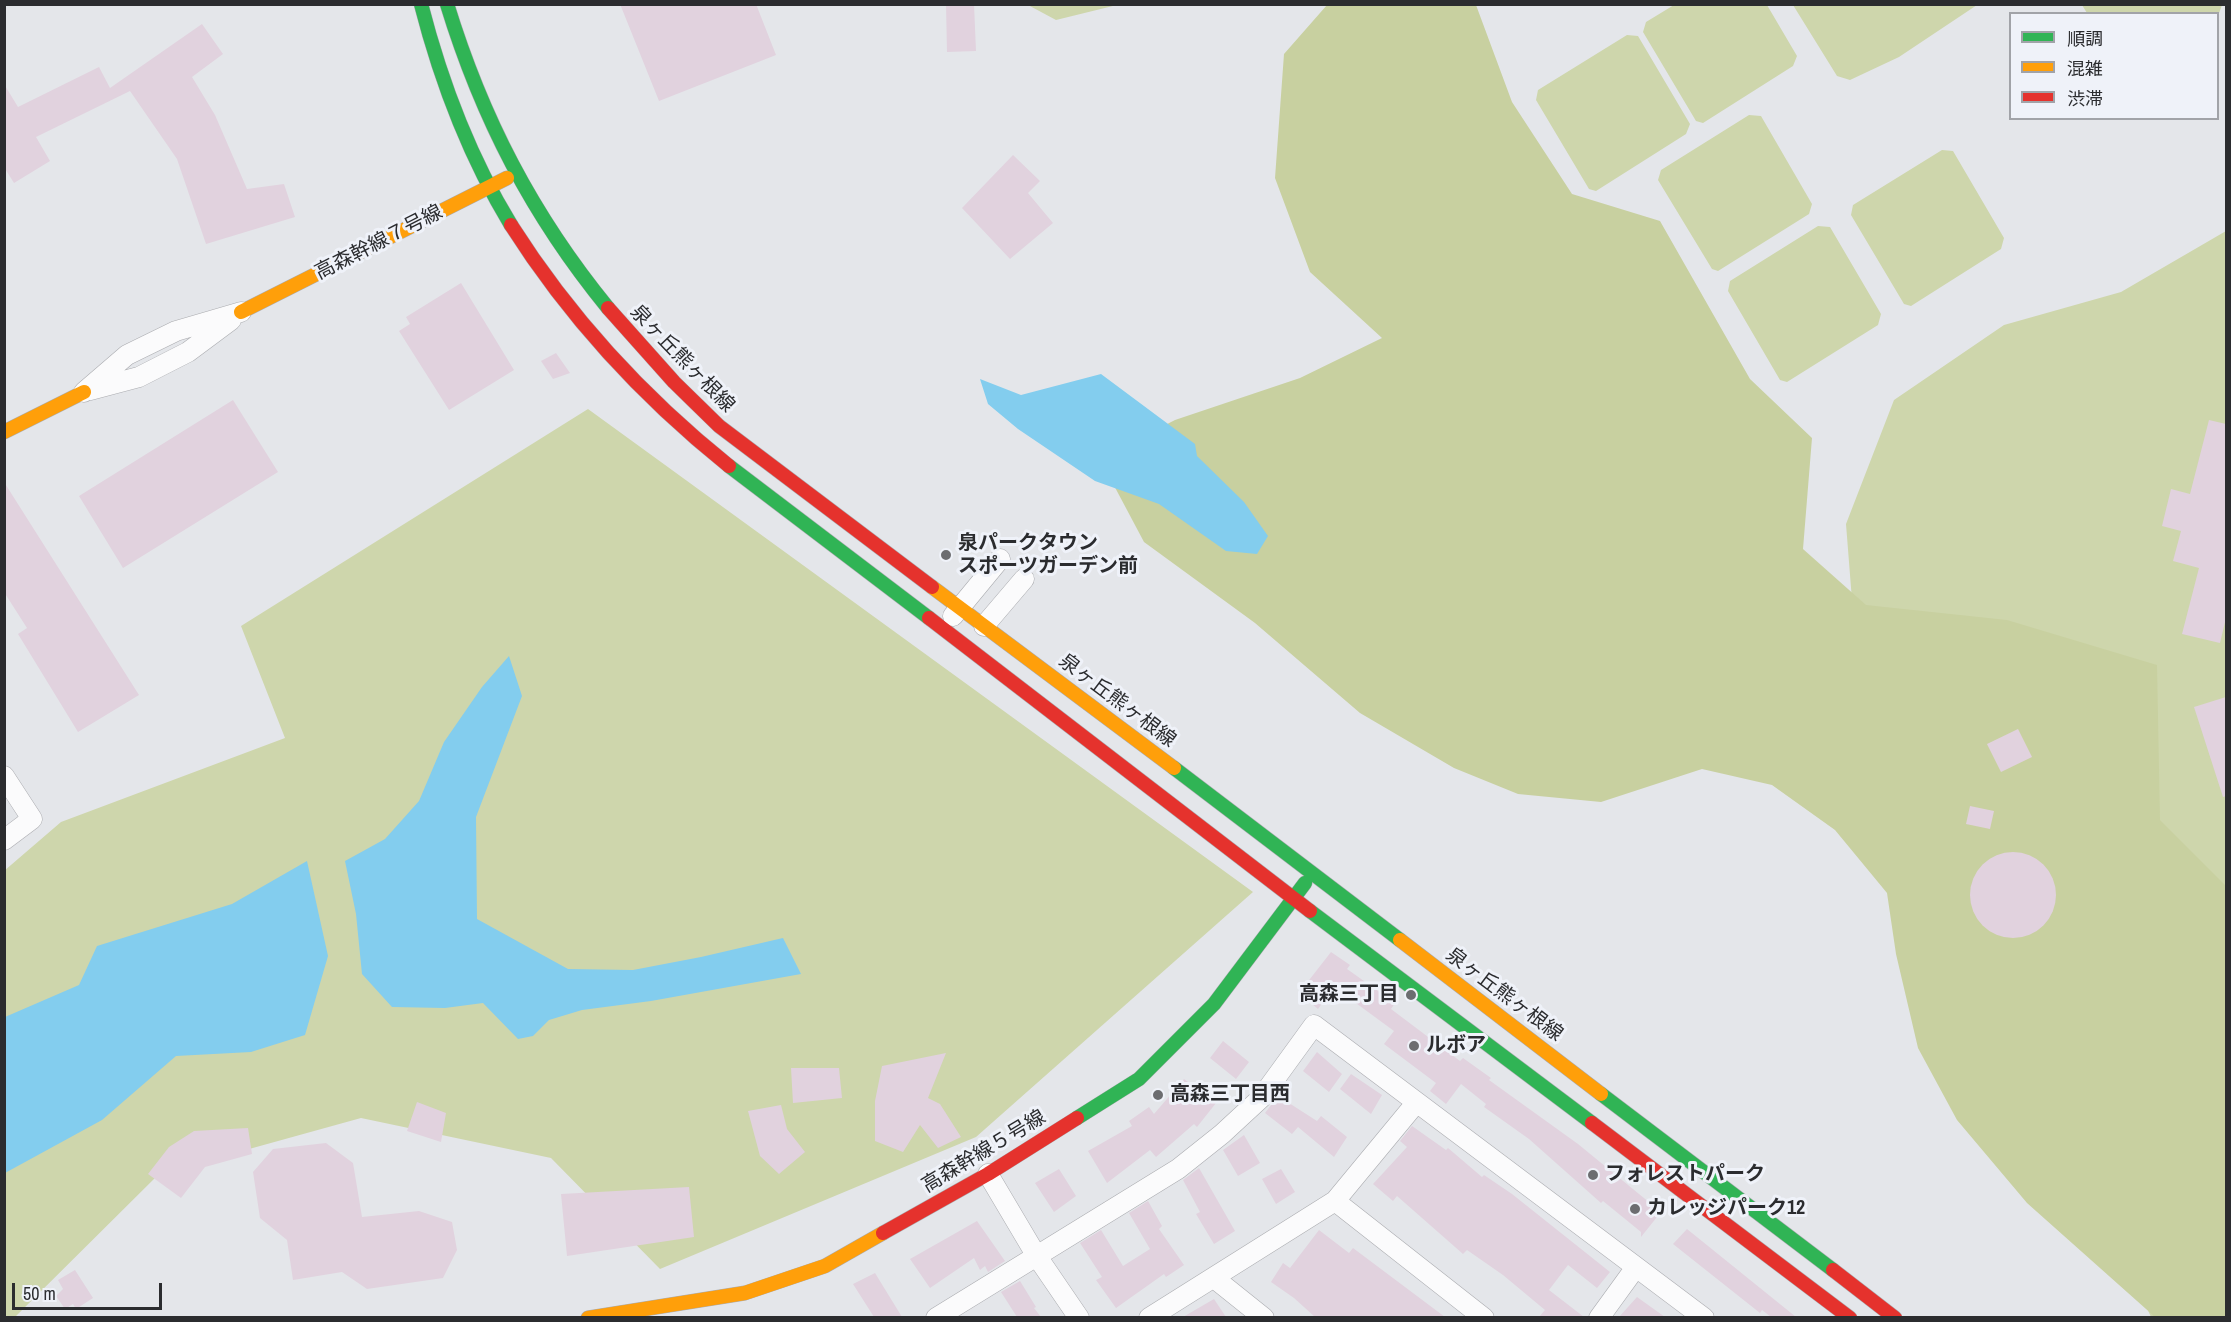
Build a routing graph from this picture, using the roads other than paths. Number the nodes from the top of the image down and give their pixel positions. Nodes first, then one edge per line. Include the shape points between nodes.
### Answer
1 (421, 4) edge
2 (447, 4) edge
3 (516, 173) junction
4 (491, 186) junction
5 (241, 312) joint
6 (84, 392) joint
7 (4, 432) edge
8 (1000, 559) dead end
9 (1024, 579) dead end
10 (959, 608) junction
11 (984, 626) junction
12 (943, 630) junction
13 (4, 776) edge
14 (4, 840) edge
15 (1312, 874) junction
16 (1294, 899) junction
17 (1416, 1103) junction
18 (988, 1174) junction
19 (1335, 1201) junction
20 (1036, 1255) junction
21 (1636, 1267) junction
22 (1214, 1278) junction
23 (588, 1317) edge
24 (936, 1317) edge
25 (1079, 1317) edge
26 (1149, 1317) edge
27 (1264, 1317) edge
28 (1484, 1317) edge
29 (1599, 1317) edge
30 (1704, 1317) edge
31 (1850, 1317) edge
32 (1895, 1317) edge

1 - 4 main road via 430,45 451,105
2 - 3 main road, 泉ヶ丘熊ヶ根線 via 482,102
3 - 4 main road, 高森幹線７号線
3 - 10 main road, 泉ヶ丘熊ヶ根線 via 590,288 671,382 719,426
4 - 5 main road, 高森幹線７号線
4 - 12 main road via 550,285 588,333 665,414 712,455
5 - 6 street, 高森幹線７号線 via 176,331 127,355
6 - 7 main road, 高森幹線７号線
8 - 10 street
9 - 11 street
10 - 11 main road, 泉ヶ丘熊ヶ根線
10 - 12 street
11 - 15 main road, 泉ヶ丘熊ヶ根線
12 - 16 main road
13 - 14 street via 32,819
15 - 16 main road, 高森幹線５号線
15 - 32 main road, 泉ヶ丘熊ヶ根線
16 - 18 main road, 高森幹線５号線 via 1214,1004 1139,1079
16 - 31 main road
17 - 19 street
17 - 20 street via 1314,1025 1261,1098 1222,1134 1178,1168
17 - 21 street
18 - 20 street
18 - 23 main road, 高森幹線５号線 via 825,1266 746,1293
19 - 22 street
19 - 28 street
20 - 24 street
20 - 25 street
21 - 29 street
21 - 30 street
22 - 26 street
22 - 27 street

